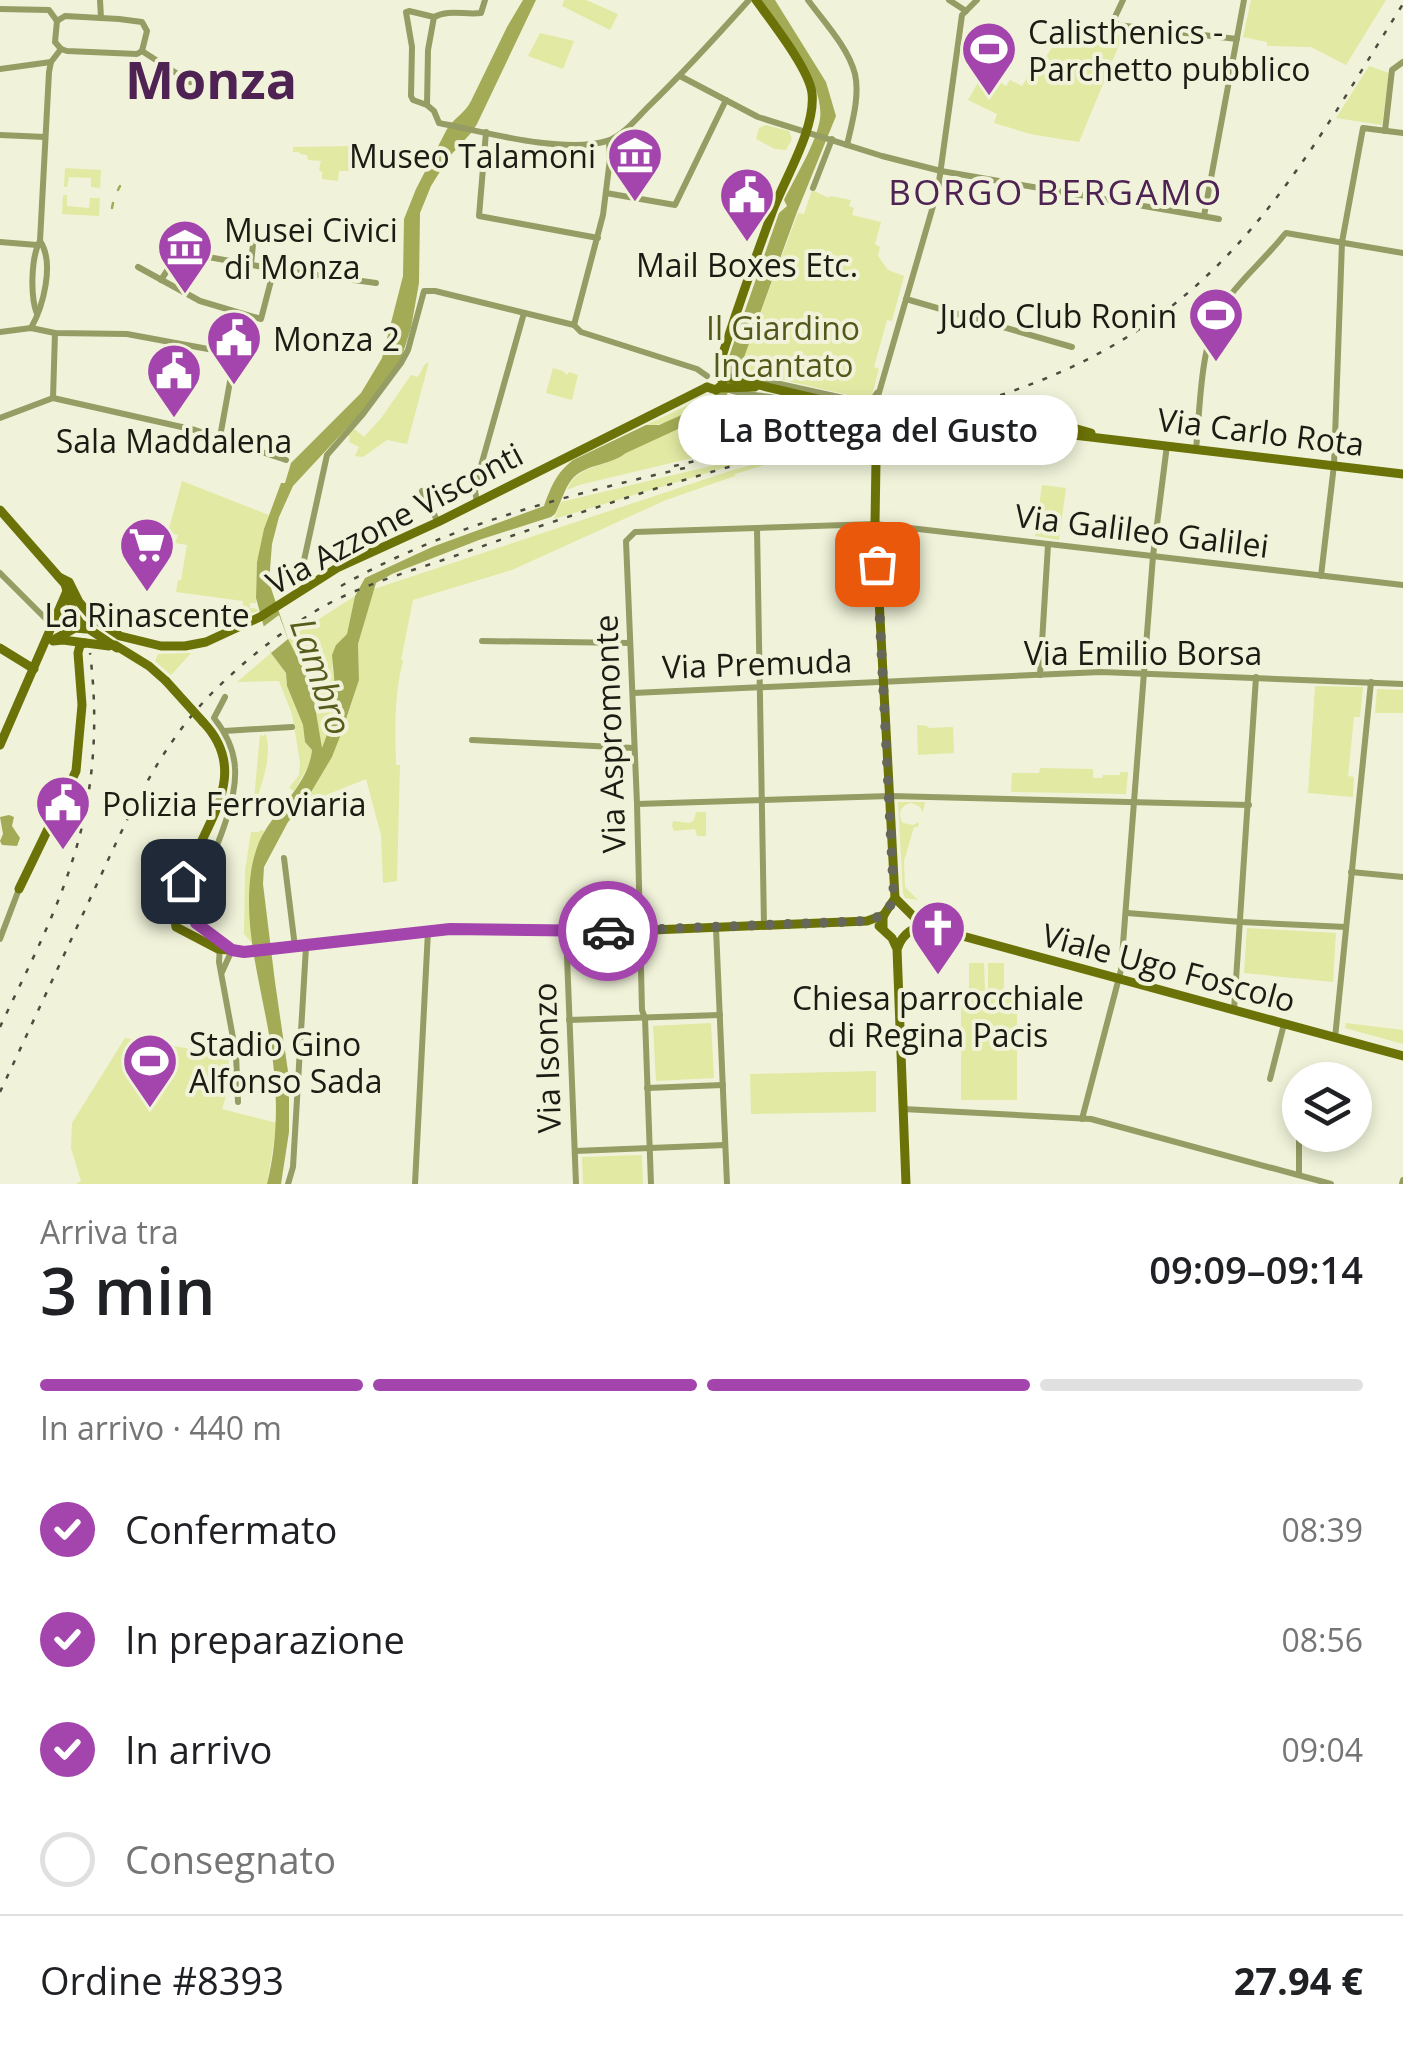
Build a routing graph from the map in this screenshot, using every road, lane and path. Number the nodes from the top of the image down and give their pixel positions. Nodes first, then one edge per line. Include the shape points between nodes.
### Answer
1 (100, 0) edge
2 (485, 0) edge
3 (749, 0) edge
4 (756, 0) edge
5 (808, 0) edge
6 (949, 0) edge
7 (976, 0) edge
8 (1123, 0) edge
9 (1244, 0) edge
10 (0, 9) edge
11 (966, 11) junction
12 (434, 17) junction
13 (101, 18) junction
14 (57, 21) junction
15 (1238, 39) junction
16 (61, 49) junction
17 (142, 51) junction
18 (51, 62) junction
19 (1403, 62) edge
20 (0, 69) edge
21 (680, 76) junction
22 (190, 82) dead end
23 (726, 100) junction
24 (427, 105) junction
25 (1385, 131) junction
26 (486, 132) junction
27 (810, 132) junction
28 (1403, 133) edge
29 (0, 135) edge
30 (45, 137) junction
31 (830, 139) junction
32 (608, 140) junction
33 (846, 144) junction
34 (941, 171) junction
35 (813, 188) dead end
36 (606, 193) junction
37 (1204, 216) junction
38 (1219, 219) dead end
39 (252, 233) dead end
40 (598, 238) junction
41 (0, 242) edge
42 (1342, 242) junction
43 (38, 243) junction
44 (1403, 253) edge
45 (251, 264) junction
46 (138, 268) dead end
47 (274, 270) junction
48 (161, 280) junction
49 (376, 283) dead end
50 (906, 300) junction
51 (239, 313) junction
52 (524, 314) junction
53 (574, 325) junction
54 (31, 328) junction
55 (0, 332) edge
56 (55, 333) junction
57 (1072, 347) dead end
58 (234, 354) junction
59 (715, 374) junction
60 (740, 379) junction
61 (762, 386) junction
62 (716, 388) junction
63 (878, 392) junction
64 (54, 398) junction
65 (848, 406) junction
66 (0, 418) edge
67 (975, 418) tunnel mouth
68 (220, 437) junction
69 (1113, 438) junction
70 (1167, 445) junction
71 (1196, 448) junction
72 (286, 460) dead end
73 (1334, 465) junction
74 (1403, 474) edge
75 (422, 491) dead end
76 (477, 502) junction
77 (0, 510) edge
78 (438, 522) junction
79 (876, 524) junction
80 (757, 528) junction
81 (630, 536) joint
82 (1048, 545) junction
83 (1153, 556) junction
84 (0, 572) edge
85 (1321, 576) junction
86 (59, 577) junction
87 (309, 585) junction
88 (1403, 585) edge
89 (67, 588) junction
90 (71, 606) junction
91 (83, 608) junction
92 (51, 622) junction
93 (93, 628) junction
94 (108, 636) junction
95 (120, 636) junction
96 (53, 640) junction
97 (85, 642) junction
98 (482, 642) dead end
99 (630, 643) junction
100 (0, 648) edge
101 (117, 648) junction
102 (34, 670) junction
103 (1144, 673) junction
104 (1040, 675) junction
105 (1256, 678) junction
106 (883, 682) junction
107 (1371, 682) junction
108 (1403, 684) edge
109 (760, 688) junction
110 (632, 693) junction
111 (225, 698) dead end
112 (292, 728) dead end
113 (224, 731) junction
114 (472, 740) dead end
115 (0, 745) edge
116 (634, 748) junction
117 (890, 796) junction
118 (764, 800) junction
119 (1134, 802) junction
120 (637, 804) junction
121 (1249, 805) junction
122 (284, 858) dead end
123 (190, 870) junction
124 (1351, 872) junction
125 (1403, 878) edge
126 (19, 889) joint
127 (892, 907) junction
128 (190, 911) junction
129 (1126, 913) junction
130 (176, 914) junction
131 (912, 916) junction
132 (868, 921) junction
133 (1241, 922) junction
134 (196, 923) junction
135 (922, 925) junction
136 (764, 926) junction
137 (1346, 927) junction
138 (716, 928) junction
139 (566, 930) junction
140 (182, 931) junction
141 (428, 931) junction
142 (642, 931) junction
143 (887, 932) junction
144 (907, 932) junction
145 (1, 937) edge
146 (220, 945) junction
147 (300, 947) junction
148 (898, 949) junction
149 (232, 950) junction
150 (222, 973) junction
151 (1120, 980) junction
152 (1234, 1010) junction
153 (720, 1015) junction
154 (645, 1018) junction
155 (569, 1020) junction
156 (1284, 1024) junction
157 (1335, 1038) junction
158 (1403, 1056) edge
159 (1270, 1079) dead end
160 (722, 1084) junction
161 (648, 1088) junction
162 (238, 1102) dead end
163 (903, 1109) junction
164 (1082, 1118) junction
165 (725, 1145) junction
166 (650, 1148) junction
167 (575, 1151) junction
168 (1299, 1152) edge
169 (1299, 1175) junction
170 (288, 1184) edge
171 (415, 1184) edge
172 (576, 1184) edge
173 (651, 1184) edge
174 (727, 1184) edge
175 (906, 1184) edge
176 (1331, 1184) edge

1 - 13 street
2 - 12 street via 481,13
3 - 21 street
4 - 27 street via 809,82
5 - 33 street via 856,76
6 - 11 street
7 - 11 street
8 - 15 street via 1117,25
9 - 15 street
10 - 14 street via 50,10
11 - 34 street
12 - 24 street
12 - 24 street via 406,12 411,96
13 - 14 street
13 - 17 street via 144,24
14 - 16 street
15 - 37 street
16 - 17 street
16 - 18 street
17 - 22 street
18 - 20 street
18 - 30 street
19 - 25 street via 1392,70
21 - 23 street
21 - 32 street
23 - 27 street via 758,118
23 - 36 street via 675,205
24 - 26 street via 443,124
25 - 28 street
25 - 42 street via 1363,128
26 - 32 street via 560,144
26 - 40 street via 479,216
27 - 31 street
27 - 59 street via 774,207
29 - 30 street
30 - 43 street
31 - 33 street
31 - 35 street
32 - 36 street
33 - 34 street
34 - 37 street
34 - 50 street
36 - 40 street
37 - 38 street
39 - 45 street
40 - 53 street
41 - 43 street
42 - 44 street
42 - 71 street via 1286,233 1235,290 1207,350
42 - 73 street
43 - 54 street
45 - 47 street
45 - 48 street via 200,256 172,263
46 - 48 street
47 - 49 street
47 - 51 street via 261,319
48 - 51 street
50 - 57 street
50 - 63 street
51 - 58 street
52 - 53 street
52 - 76 street via 477,480
52 - 87 street via 424,291 401,362 327,455 303,566
53 - 59 street
54 - 55 street
54 - 56 street
56 - 58 street via 127,334
56 - 64 street
58 - 68 street
59 - 60 street
59 - 62 street via 722,384
59 - 62 street via 705,380
60 - 61 street
60 - 65 street
61 - 62 street
61 - 65 street
62 - 65 street via 835,412
62 - 76 street, Via Azzone Visconti
63 - 65 street
63 - 65 street via 872,408
64 - 66 street
64 - 68 street
67 - 69 street, Via Carlo Rota
68 - 72 street
69 - 70 street, Via Carlo Rota
69 - 79 street, Via Carlo Rota via 958,422 878,442
70 - 71 street, Via Carlo Rota
70 - 83 street
71 - 73 street, Via Carlo Rota
73 - 74 street, Via Carlo Rota
73 - 85 street
75 - 78 street
76 - 78 street, Via Azzone Visconti
77 - 86 street
78 - 87 street, Via Azzone Visconti
79 - 80 street, Via Galileo Galilei
79 - 82 street, Via Galileo Galilei
79 - 106 street
80 - 81 street, Via Galileo Galilei
80 - 109 street
81 - 99 street, Via Aspromonte
82 - 83 street, Via Galileo Galilei
82 - 104 street
83 - 85 street, Via Galileo Galilei
83 - 103 street
84 - 92 street
85 - 88 street, Via Galileo Galilei
86 - 89 street
86 - 91 street
87 - 95 street, Via Azzone Visconti via 260,617 197,644 162,646
89 - 90 street
89 - 92 street
90 - 91 street
90 - 92 street
90 - 93 street via 77,620
91 - 93 street
92 - 96 street
93 - 94 street
93 - 95 street, Via Azzone Visconti
93 - 96 street via 75,628
93 - 101 street
94 - 95 street
94 - 101 street
96 - 97 street
96 - 102 street
97 - 101 street
97 - 126 street via 78,652 78,764
98 - 99 street
99 - 110 street, Via Aspromonte
100 - 102 street
101 - 123 street, bridge via 166,682 220,746 220,797
102 - 115 street
103 - 104 street, Via Emilio Borsa
103 - 105 street, Via Emilio Borsa
103 - 119 street
104 - 106 street, Via Emilio Borsa
105 - 107 street, Via Emilio Borsa
105 - 121 street
106 - 109 street, Via Premuda
106 - 117 street
107 - 108 street, Via Emilio Borsa
107 - 124 street
109 - 110 street, Via Premuda
109 - 118 street
110 - 116 street, Via Aspromonte
111 - 113 street via 214,718
112 - 113 street
113 - 128 street via 235,783
114 - 116 street
116 - 120 street, Via Aspromonte
117 - 118 street
117 - 119 street
117 - 127 street
118 - 120 street
118 - 136 street
119 - 121 street
119 - 129 street
120 - 142 street, Via Aspromonte
121 - 133 street
122 - 147 street
123 - 128 street
123 - 130 street
124 - 125 street
124 - 137 street
126 - 145 street
127 - 131 street, Viale Ugo Foscolo
127 - 132 street
127 - 143 street
128 - 130 street
128 - 134 street
129 - 133 street
129 - 151 street
130 - 140 street via 174,924
131 - 135 street, Viale Ugo Foscolo
131 - 144 street
132 - 136 street
132 - 143 street
133 - 137 street
133 - 152 street
134 - 140 street
134 - 146 street
135 - 144 street
135 - 151 street, Viale Ugo Foscolo
136 - 138 street
137 - 157 street
138 - 142 street
138 - 153 street
139 - 141 street
139 - 142 street
139 - 155 street, Via Isonzo
140 - 146 street
141 - 147 street
141 - 171 street
142 - 154 street, Via Aspromonte
143 - 144 street
143 - 148 street
144 - 148 street
146 - 149 street
146 - 150 street
147 - 149 street
147 - 170 street
148 - 163 street
149 - 150 street
150 - 162 street
151 - 152 street, Viale Ugo Foscolo
151 - 164 street
152 - 156 street, Viale Ugo Foscolo
153 - 154 street
153 - 160 street
154 - 155 street
154 - 161 street, Via Aspromonte
155 - 167 street, Via Isonzo
156 - 157 street, Viale Ugo Foscolo
156 - 159 street
157 - 158 street, Viale Ugo Foscolo
160 - 161 street
160 - 165 street
161 - 166 street, Via Aspromonte
163 - 164 street
163 - 175 street
164 - 169 street
165 - 166 street
165 - 174 street
166 - 167 street
166 - 173 street, Via Aspromonte
167 - 172 street, Via Isonzo
168 - 169 street
169 - 176 street

